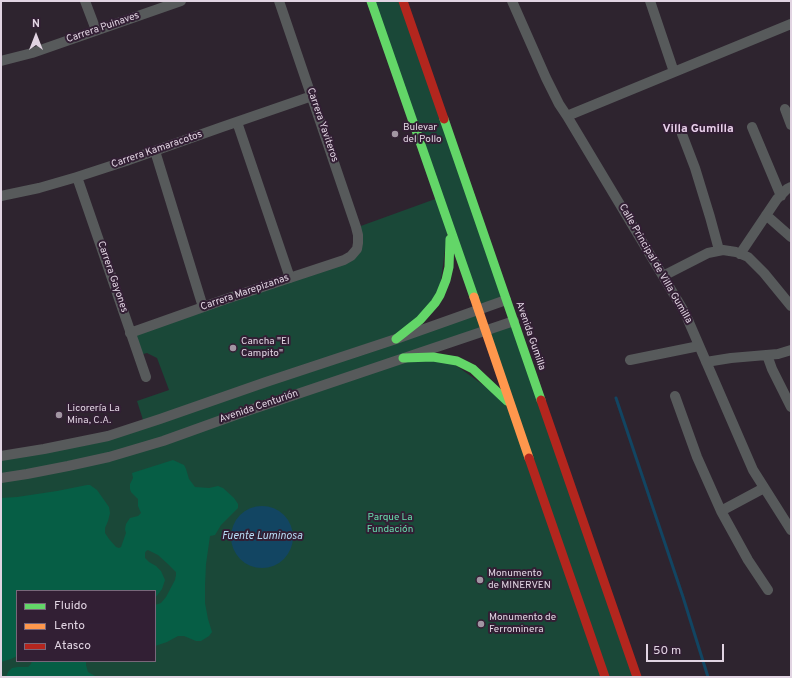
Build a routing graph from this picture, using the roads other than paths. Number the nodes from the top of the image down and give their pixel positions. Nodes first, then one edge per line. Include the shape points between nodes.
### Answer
1 (85, 1) edge
2 (181, 1) edge
3 (279, 1) edge
4 (372, 1) edge
5 (403, 1) edge
6 (512, 1) edge
7 (650, 1) edge
8 (791, 24) edge
9 (96, 30) junction
10 (1, 61) edge
11 (674, 72) junction
12 (312, 96) junction
13 (785, 109) dead end
14 (567, 116) junction
15 (237, 122) junction
16 (791, 125) edge
17 (752, 127) dead end
18 (682, 134) dead end
19 (155, 151) junction
20 (77, 177) junction
21 (791, 187) edge
22 (1, 196) edge
23 (781, 196) junction
24 (766, 215) junction
25 (449, 226) junction
26 (791, 237) edge
27 (357, 249) joint
28 (719, 250) junction
29 (740, 254) junction
30 (663, 276) junction
31 (290, 278) junction
32 (506, 300) junction
33 (791, 306) edge
34 (203, 307) junction
35 (478, 310) junction
36 (514, 321) junction
37 (485, 330) junction
38 (130, 333) junction
39 (396, 339) junction
40 (699, 346) junction
41 (791, 350) edge
42 (768, 355) junction
43 (403, 358) junction
44 (630, 360) dead end
45 (706, 362) junction
46 (146, 377) dead end
47 (675, 396) dead end
48 (511, 405) junction
49 (791, 407) edge
50 (1, 456) edge
51 (1, 478) edge
52 (764, 488) junction
53 (721, 511) junction
54 (791, 530) edge
55 (768, 590) dead end
56 (605, 677) edge
57 (637, 677) edge

1 - 9 street
2 - 9 street, Carrera Puinaves
3 - 12 street, Carrera Yaviteros
4 - 25 main road
5 - 32 main road, Avenida Gumilla
6 - 14 street, Calle Principal de Villa Gumilla via 546,78
7 - 11 street
8 - 11 street
9 - 10 street, Carrera Puinaves
11 - 14 street
12 - 15 street, Carrera Kamaracotos
12 - 27 street, Carrera Yaviteros via 356,227
13 - 16 street
14 - 30 street, Calle Principal de Villa Gumilla
15 - 19 street, Carrera Kamaracotos
15 - 31 street
17 - 23 street
18 - 28 street
19 - 20 street, Carrera Kamaracotos
19 - 34 street
20 - 22 street, Carrera Kamaracotos
20 - 38 street, Carrera Gayones
21 - 23 street
23 - 24 street
24 - 26 street
24 - 29 street
25 - 35 main road
25 - 39 main road via 449,267 440,296 420,320
27 - 31 street, Carrera Marepizanas via 344,260
28 - 29 street
28 - 30 street via 701,256
29 - 33 street via 748,257 764,273
30 - 40 street, Calle Principal de Villa Gumilla via 685,313
31 - 34 street, Carrera Marepizanas
32 - 35 street, Avenida Centurión
32 - 36 main road, Avenida Gumilla
34 - 38 street, Carrera Marepizanas
35 - 37 main road
35 - 39 street, Avenida Centurión
36 - 37 street, Avenida Centurión
36 - 57 main road, Avenida Gumilla
37 - 43 street, Avenida Centurión
37 - 48 main road
38 - 46 street, Carrera Gayones
39 - 50 street, Avenida Centurión via 108,436
40 - 44 street
40 - 45 street, Calle Principal de Villa Gumilla
41 - 42 street
42 - 45 street
42 - 49 street via 772,369
43 - 48 main road via 433,357 457,361 481,376
43 - 51 street, Avenida Centurión via 156,443 108,457
45 - 52 street, Calle Principal de Villa Gumilla via 752,470
47 - 53 street via 697,457
48 - 56 main road
52 - 53 street
52 - 54 street, Calle Principal de Villa Gumilla
53 - 55 street

